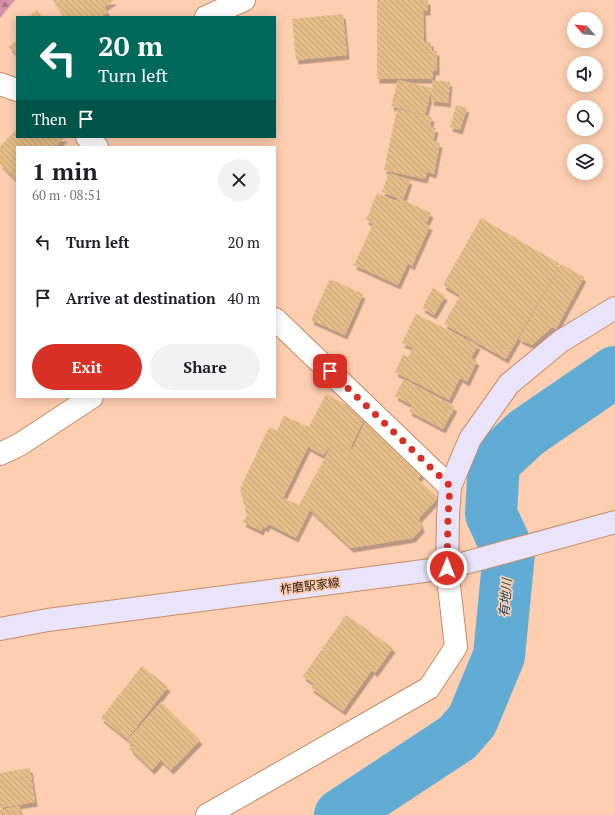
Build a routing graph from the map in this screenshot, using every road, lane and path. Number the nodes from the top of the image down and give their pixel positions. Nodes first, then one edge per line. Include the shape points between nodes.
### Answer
1 (244, 0) edge
2 (208, 16) edge
3 (0, 84) edge
4 (16, 90) edge
5 (88, 138) edge
6 (96, 146) edge
7 (615, 308) edge
8 (276, 320) edge
9 (90, 398) edge
10 (0, 454) edge
11 (450, 486) junction
12 (615, 522) edge
13 (457, 566) junction
14 (0, 629) edge
15 (207, 815) edge

1 - 2 street
3 - 4 street
5 - 6 street
7 - 11 main road via 561,341 509,384 470,439
8 - 11 street
9 - 10 street via 19,445
11 - 13 main road via 448,517
12 - 13 main road, 柞磨駅家線
13 - 14 main road, 柞磨駅家線 via 48,620
13 - 15 street via 456,647 429,688

